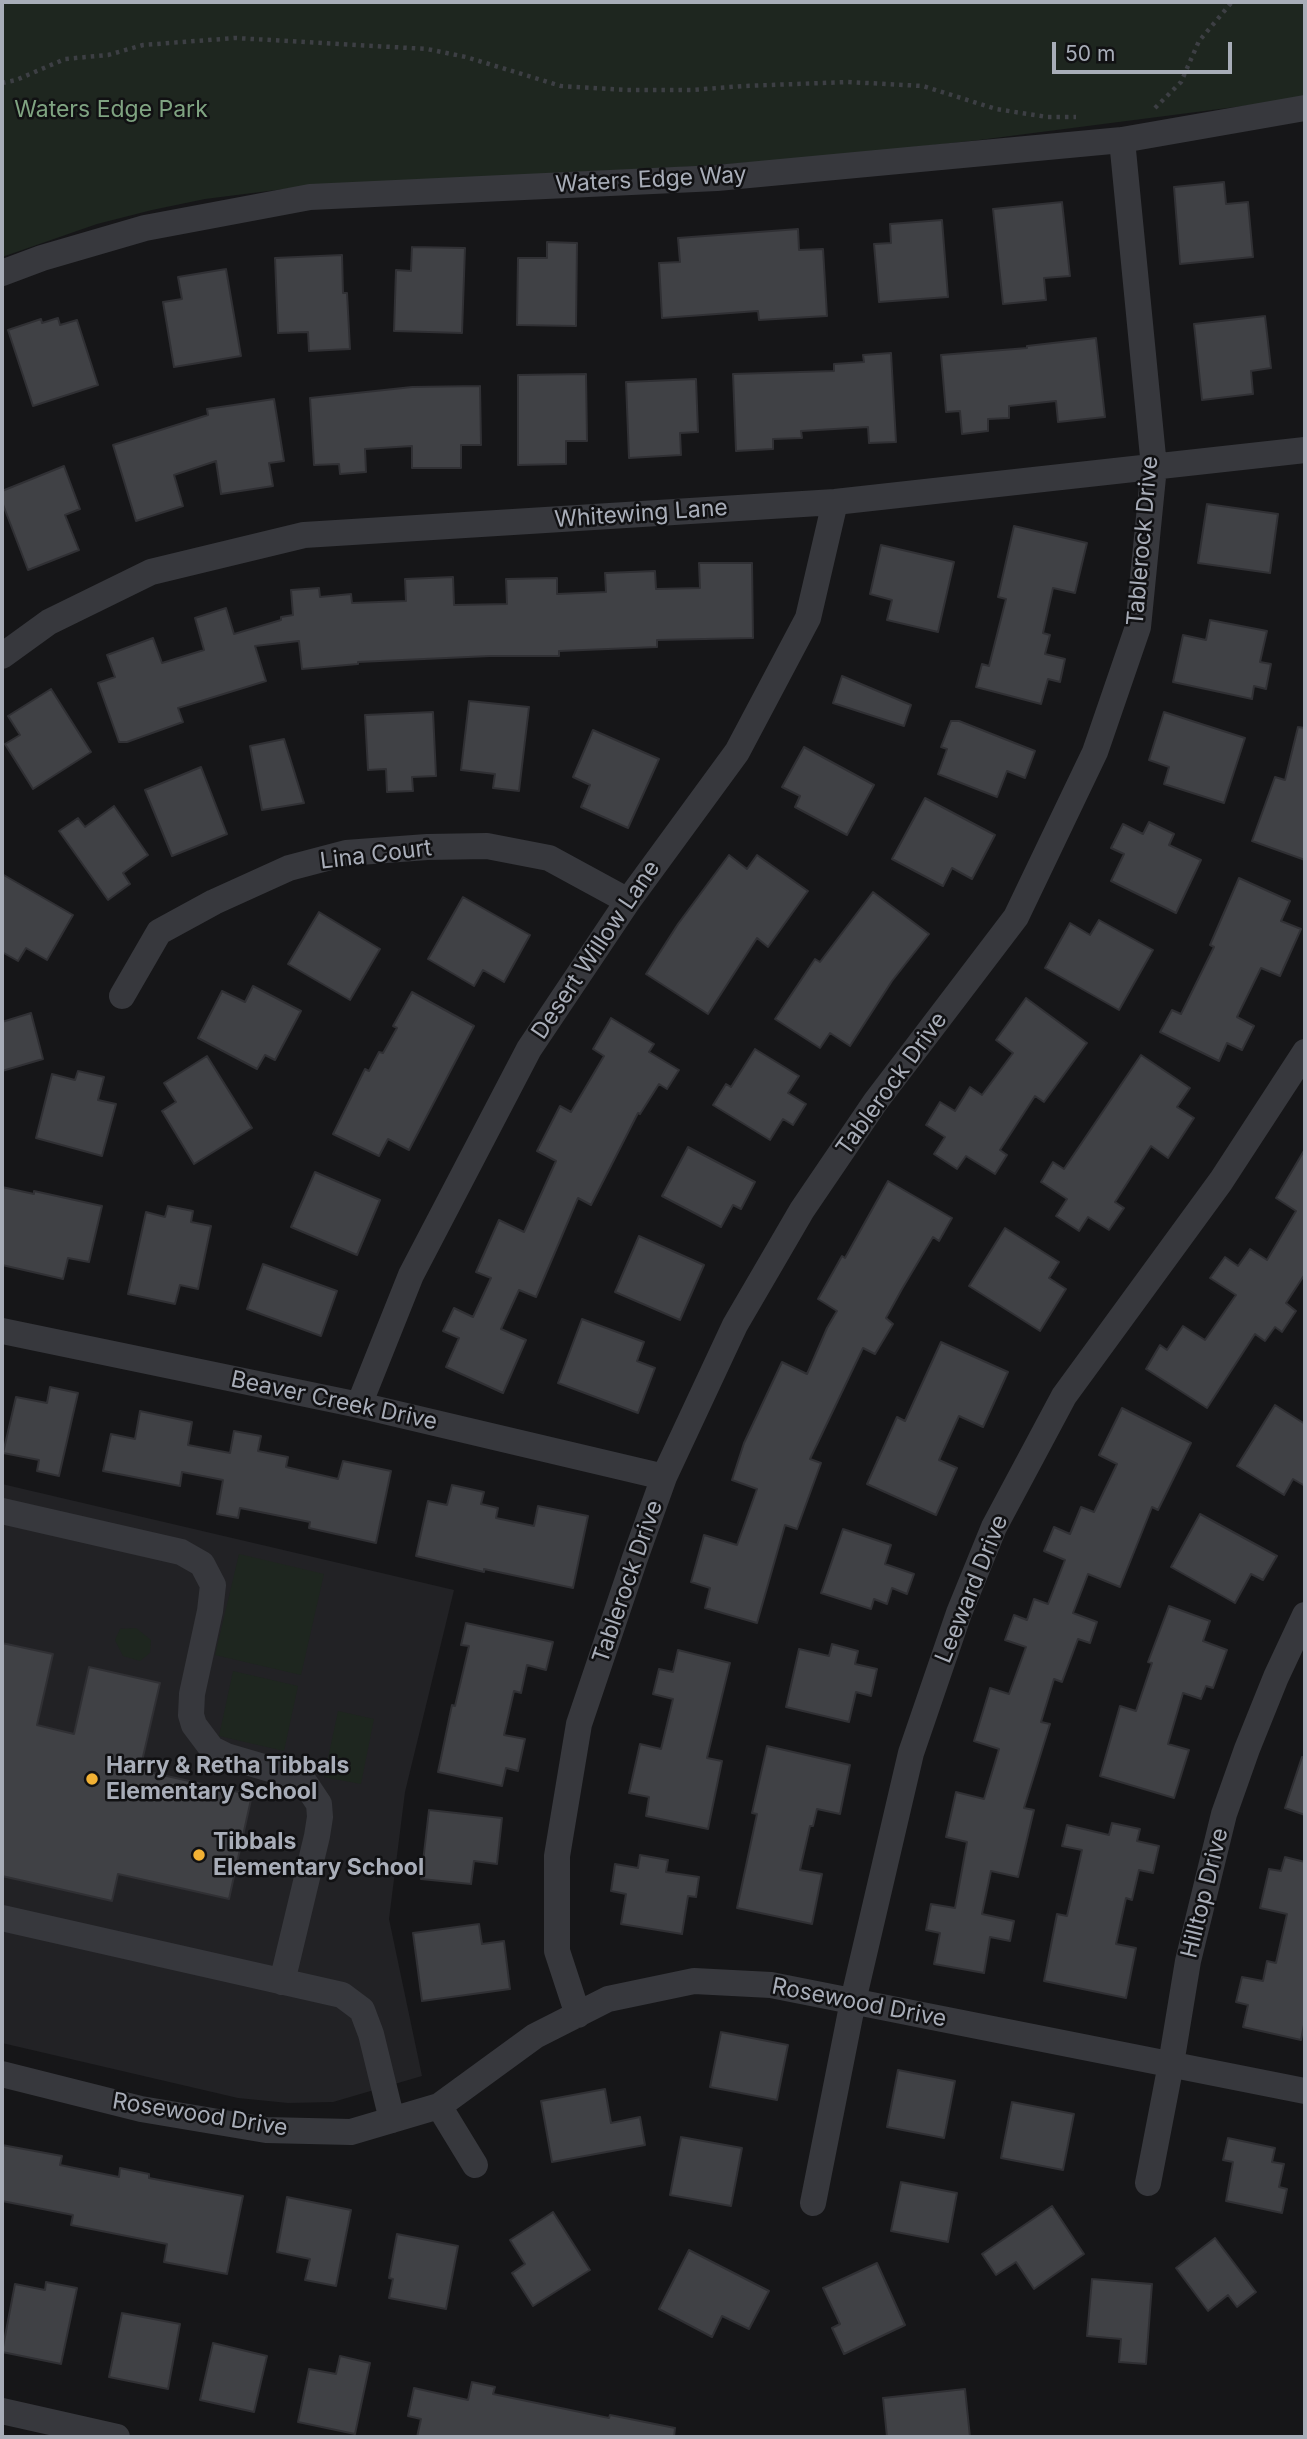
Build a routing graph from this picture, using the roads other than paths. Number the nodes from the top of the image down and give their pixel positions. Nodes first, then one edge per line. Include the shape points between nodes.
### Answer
1 (1305, 108) edge
2 (1122, 140) junction
3 (2, 274) edge
4 (1305, 450) edge
5 (1154, 467) junction
6 (835, 502) junction
7 (2, 656) edge
8 (628, 901) junction
9 (122, 996) dead end
10 (1305, 1052) edge
11 (2, 1331) edge
12 (359, 1405) junction
13 (664, 1477) junction
14 (2, 1511) edge
15 (1305, 1615) edge
16 (2, 1918) edge
17 (282, 1982) junction
18 (853, 2001) junction
19 (578, 2015) junction
20 (1171, 2064) junction
21 (2, 2074) edge
22 (1305, 2091) edge
23 (439, 2106) junction
24 (392, 2120) junction
25 (475, 2165) dead end
26 (1147, 2183) dead end
27 (813, 2203) dead end
28 (2, 2411) edge
29 (117, 2437) edge

1 - 2 street, Waters Edge Way
2 - 3 street, Waters Edge Way via 717,178 310,197 145,228
2 - 5 street, Tablerock Drive
4 - 5 street, Whitewing Lane
5 - 6 street, Whitewing Lane
5 - 13 street, Tablerock Drive via 1138,627 1095,752 1016,917 876,1101 802,1210 735,1325
6 - 7 street, Whitewing Lane via 304,535 151,572 49,622
6 - 8 street, Desert Willow Lane via 808,618 737,752
8 - 9 street, Lina Court via 549,858 487,846 346,853 289,868 159,932
8 - 12 street, Desert Willow Lane via 529,1049 411,1275
10 - 18 street, Leeward Drive via 1221,1181 1064,1396 994,1527 911,1753
11 - 12 street, Beaver Creek Drive
12 - 13 street, Beaver Creek Drive
13 - 19 street, Tablerock Drive via 579,1724 560,1842 557,1951
14 - 17 street via 181,1552 202,1564 213,1585 192,1694 194,1725 212,1749 294,1776 305,1783 319,1804 317,1836
15 - 20 street, Hilltop Drive via 1224,1814 1188,1961
16 - 17 street
17 - 24 street via 342,1996 362,2010
18 - 19 street, Rosewood Drive via 771,1985 694,1981 608,1999
18 - 20 street, Rosewood Drive
18 - 27 street, Leeward Drive
19 - 23 street, Rosewood Drive via 535,2036
20 - 22 street, Rosewood Drive
20 - 26 street, Hilltop Drive
21 - 24 street, Rosewood Drive via 141,2109 266,2130 351,2132
23 - 24 street, Rosewood Drive
23 - 25 street
28 - 29 street

